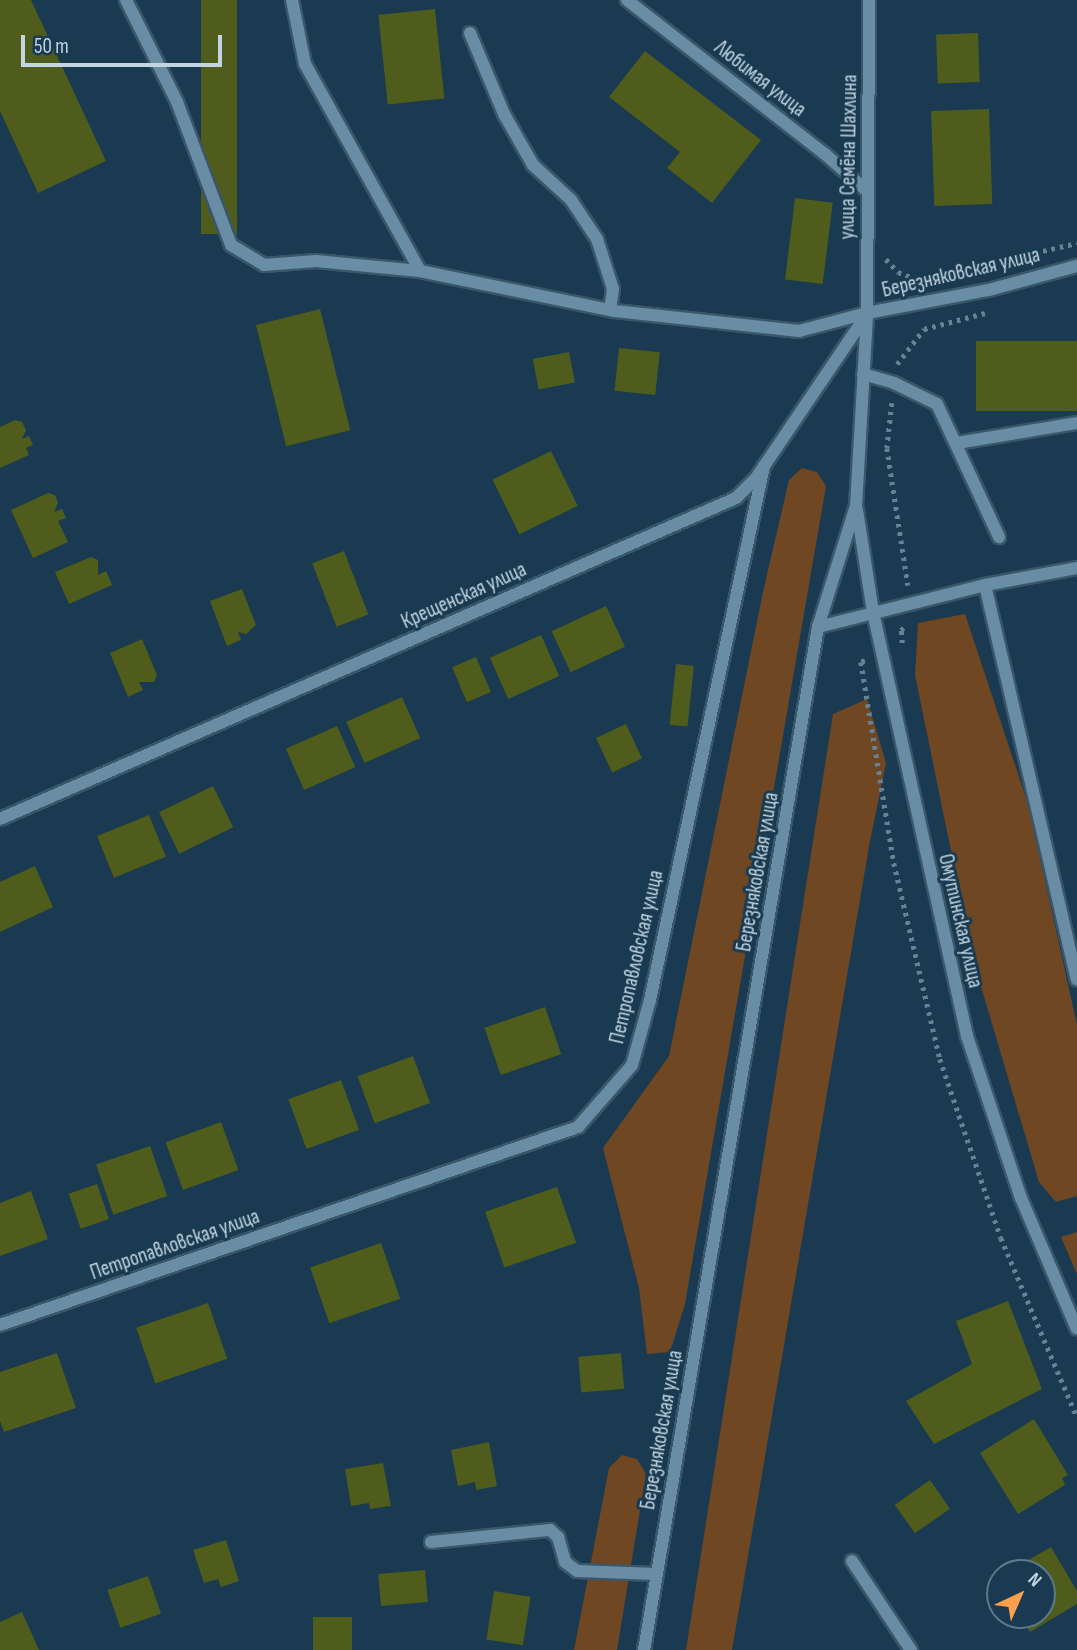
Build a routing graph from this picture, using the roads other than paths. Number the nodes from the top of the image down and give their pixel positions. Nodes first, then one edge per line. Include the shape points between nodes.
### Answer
1 (126, 0) edge
2 (292, 0) edge
3 (627, 0) edge
4 (869, 0) edge
5 (470, 33) dead end
6 (867, 191) junction
7 (1077, 266) edge
8 (420, 271) junction
9 (610, 310) junction
10 (867, 313) junction
11 (863, 374) junction
12 (1077, 424) edge
13 (957, 443) junction
14 (764, 467) junction
15 (856, 506) junction
16 (999, 537) dead end
17 (1077, 568) edge
18 (985, 585) junction
19 (873, 612) junction
20 (818, 627) junction
21 (0, 819) edge
22 (1077, 979) edge
23 (0, 1325) edge
24 (1077, 1329) edge
25 (432, 1542) dead end
26 (852, 1561) dead end
27 (656, 1574) junction
28 (644, 1650) edge
29 (911, 1650) edge

1 - 8 street via 177,102 231,245 264,265 316,261
2 - 8 street via 305,64
3 - 6 street, Любимая улица
4 - 6 street, улица Семёна Шахлина
5 - 9 street via 503,114 533,165 570,201 597,239 613,289
6 - 10 street, улица Семёна Шахлина
7 - 10 street, Березняковская улица via 989,290
8 - 9 street
9 - 10 street via 799,331
10 - 11 street, Березняковская улица
10 - 14 street, Крещенская улица
11 - 13 street via 937,404
11 - 15 street, Березняковская улица
12 - 13 street
13 - 16 street
14 - 21 street, Крещенская улица via 736,498
14 - 23 street, Петропавловская улица via 650,1000 632,1065 578,1127
15 - 19 street, Омутинская улица
15 - 20 street, Березняковская улица
17 - 18 street
18 - 19 street
18 - 22 street
19 - 20 street
19 - 24 street, Омутинская улица via 967,1036 1021,1198
20 - 27 street, Березняковская улица
25 - 27 street via 550,1530 558,1537 565,1562 577,1571
26 - 29 street
27 - 28 street, Березняковская улица

